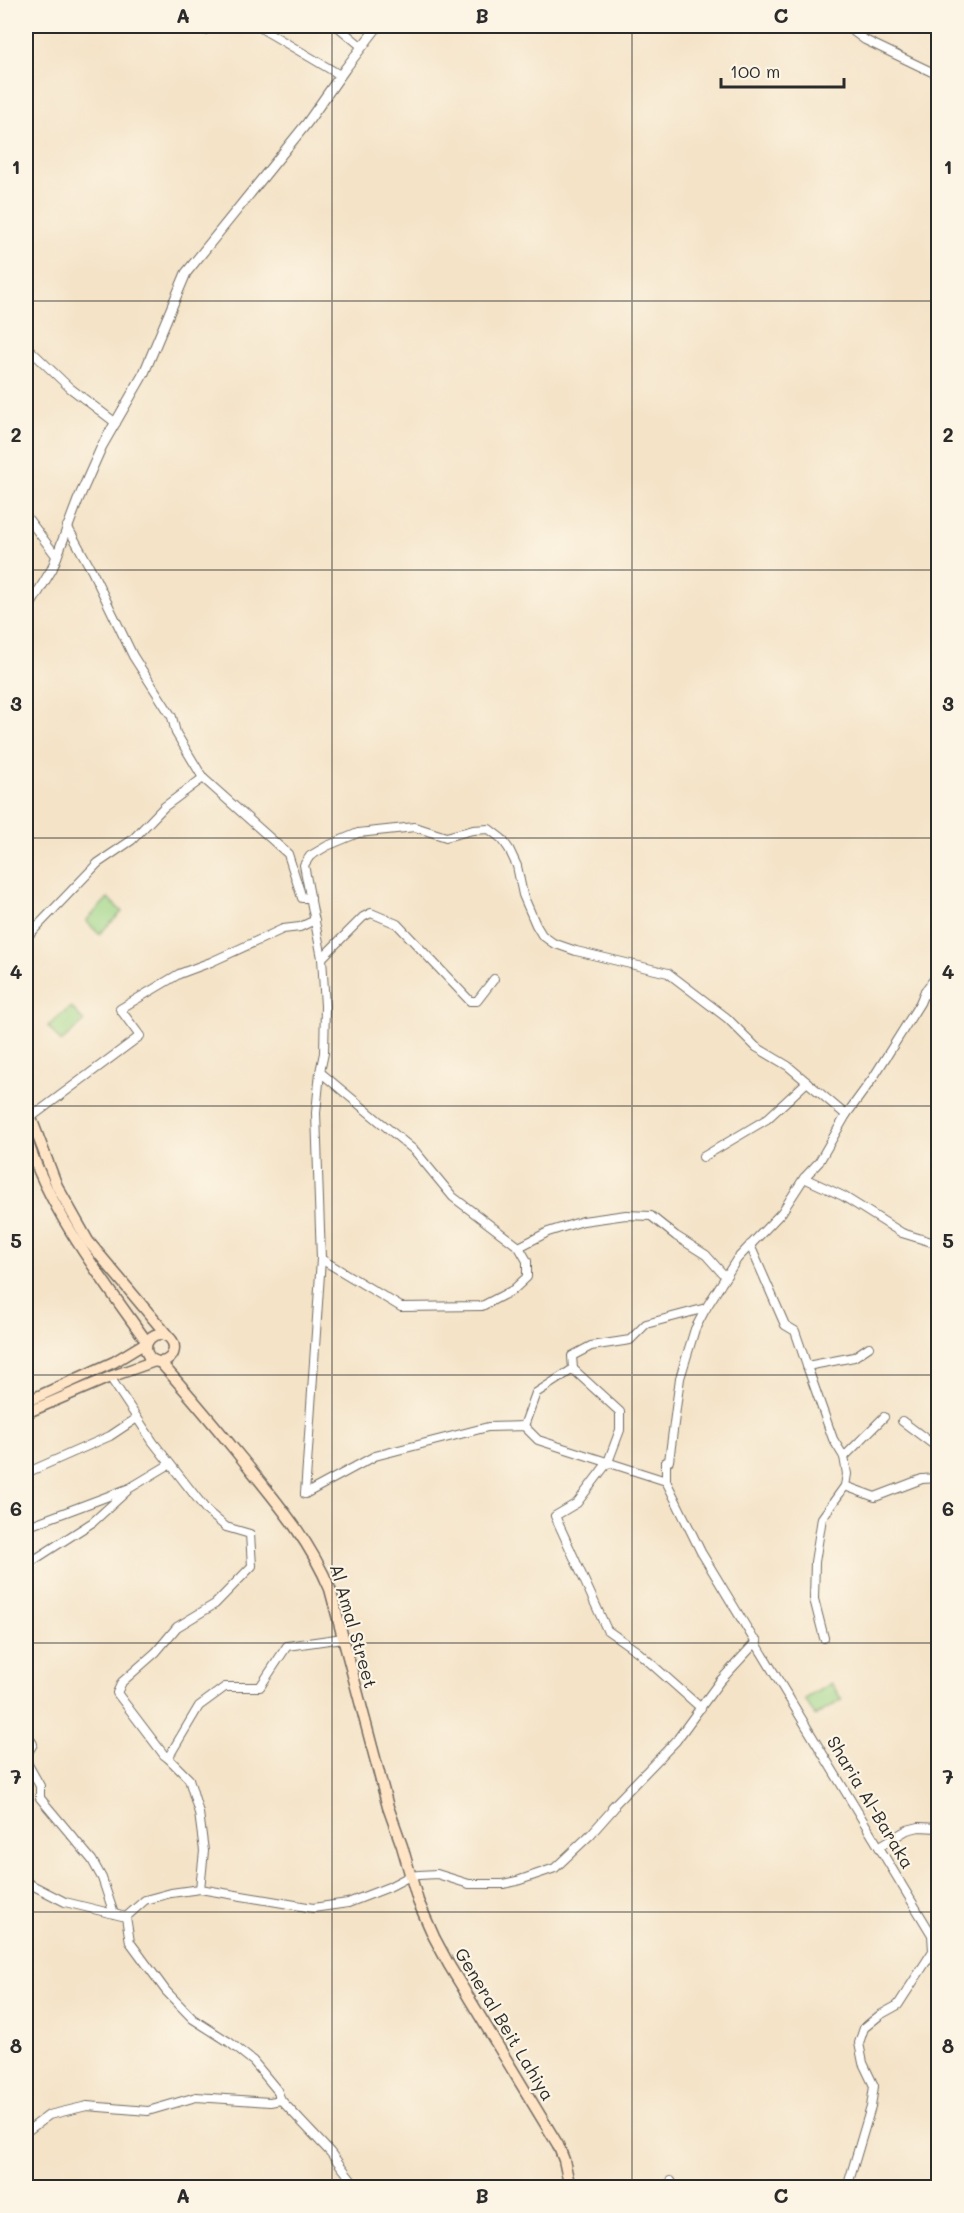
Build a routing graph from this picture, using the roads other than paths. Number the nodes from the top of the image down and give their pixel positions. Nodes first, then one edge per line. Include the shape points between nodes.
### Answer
1 (261, 26) edge
2 (337, 26) edge
3 (378, 26) edge
4 (846, 26) edge
5 (362, 46) junction
6 (340, 75) junction
7 (939, 75) edge
8 (26, 346) edge
9 (116, 423) junction
10 (26, 516) edge
11 (67, 526) junction
12 (57, 557) junction
13 (26, 612) edge
14 (204, 778) junction
15 (311, 898) junction
16 (315, 920) junction
17 (26, 938) edge
18 (322, 958) junction
19 (939, 974) edge
20 (494, 980) dead end
21 (926, 991) junction
22 (939, 1003) edge
23 (320, 1072) junction
24 (807, 1082) junction
25 (26, 1105) edge
26 (846, 1115) junction
27 (30, 1118) junction
28 (26, 1137) edge
29 (703, 1157) dead end
30 (804, 1178) junction
31 (939, 1244) edge
32 (750, 1245) junction
33 (519, 1247) junction
34 (321, 1259) junction
35 (727, 1275) junction
36 (706, 1308) junction
37 (167, 1335) junction
38 (147, 1342) junction
39 (869, 1347) dead end
40 (157, 1362) junction
41 (807, 1366) junction
42 (573, 1369) junction
43 (110, 1377) junction
44 (26, 1402) edge
45 (26, 1413) edge
46 (884, 1417) dead end
47 (137, 1418) junction
48 (902, 1421) dead end
49 (524, 1426) junction
50 (939, 1448) edge
51 (844, 1457) junction
52 (608, 1462) junction
53 (170, 1464) junction
54 (26, 1473) edge
55 (939, 1478) edge
56 (666, 1481) junction
57 (845, 1486) junction
58 (130, 1488) junction
59 (26, 1527) edge
60 (26, 1565) edge
61 (343, 1638) junction
62 (824, 1638) dead end
63 (757, 1641) junction
64 (701, 1708) junction
65 (26, 1732) edge
66 (26, 1756) edge
67 (168, 1758) junction
68 (26, 1761) edge
69 (939, 1828) edge
70 (879, 1846) junction
71 (410, 1876) junction
72 (26, 1882) edge
73 (200, 1889) junction
74 (114, 1914) junction
75 (126, 1917) junction
76 (281, 2100) junction
77 (26, 2132) edge
78 (358, 2187) edge
79 (570, 2187) edge
80 (847, 2187) edge

1 - 6 street
2 - 5 street
3 - 5 street
4 - 7 street via 865,40
5 - 6 street
6 - 9 street via 307,123 186,273 144,373
8 - 9 street via 70,388
9 - 11 street
10 - 12 street
11 - 12 street
11 - 14 street via 133,656 172,717 176,733
12 - 13 street
14 - 15 street via 288,854 302,898
14 - 17 street via 164,807 132,840 98,863
15 - 16 street
15 - 24 street via 304,865 310,856 341,838 415,827 446,837 489,829 509,849 536,925 553,943 668,973 727,1018 756,1047
16 - 18 street
16 - 27 street via 179,974 120,1009 140,1035
18 - 20 street via 371,913 397,924 470,1001 477,1001
18 - 23 street via 324,1053
19 - 21 street
21 - 22 street
21 - 26 street
23 - 33 street via 414,1151 453,1197
23 - 34 street via 316,1113
24 - 26 street
24 - 29 street via 767,1119
25 - 27 main road
26 - 30 street via 819,1162
27 - 37 main road via 57,1186 88,1241
28 - 38 main road via 53,1200
30 - 31 street via 843,1196 902,1233
30 - 32 street via 782,1212
32 - 35 street
32 - 41 street via 784,1326 795,1331
33 - 34 street via 527,1261 527,1277 513,1290 482,1306 401,1307
33 - 35 street via 583,1221 651,1216
34 - 49 street via 305,1494 375,1456 488,1427
35 - 36 street
36 - 42 street via 646,1324 630,1340 591,1347 572,1356
36 - 56 street via 680,1378
37 - 38 main road via 157,1334
37 - 40 main road via 174,1342 174,1352 169,1360
38 - 40 main road via 146,1351
38 - 44 main road via 114,1362
39 - 41 street via 854,1356
40 - 43 main road
40 - 61 main road, Al Amal Street via 191,1396 302,1535 330,1589
41 - 51 street via 833,1439
42 - 49 street via 536,1393
42 - 52 street via 620,1412 620,1430
43 - 45 main road
43 - 47 street
46 - 51 street
47 - 53 street
47 - 54 street via 110,1436
48 - 50 street
49 - 52 street via 538,1440
51 - 57 street
52 - 56 street
52 - 64 street via 577,1503 555,1516 607,1630
53 - 58 street
53 - 67 street via 207,1511 226,1527 250,1534 252,1566 215,1604 177,1627 122,1682 117,1693
55 - 57 street via 922,1479 875,1497
56 - 63 street, Sharia Al-Baraka via 701,1552
57 - 62 street via 822,1518 815,1562 814,1599
58 - 59 street
58 - 60 street via 93,1522
61 - 67 street via 287,1646 260,1688 225,1687 199,1706
61 - 71 main road, Al Amal Street
63 - 64 street
63 - 70 street, Sharia Al-Baraka
64 - 71 street via 676,1741 555,1868 503,1884 469,1884 437,1874
65 - 66 street via 33,1744
67 - 73 street via 189,1779 199,1813 204,1851
68 - 74 street via 40,1786 40,1798 92,1860
69 - 70 street via 907,1830
70 - 80 street, Sharia Al-Baraka via 932,1935 933,1951 898,2005 864,2028 859,2043 874,2086
71 - 73 street via 348,1903 313,1908
71 - 79 main road, General Beit Lahiya via 444,1956 558,2145
72 - 74 street via 65,1902
73 - 75 street via 145,1900
74 - 75 street
75 - 76 street via 130,1942 166,1991 193,2019 252,2061
76 - 77 street via 196,2097 148,2111 87,2106 49,2115
76 - 78 street

